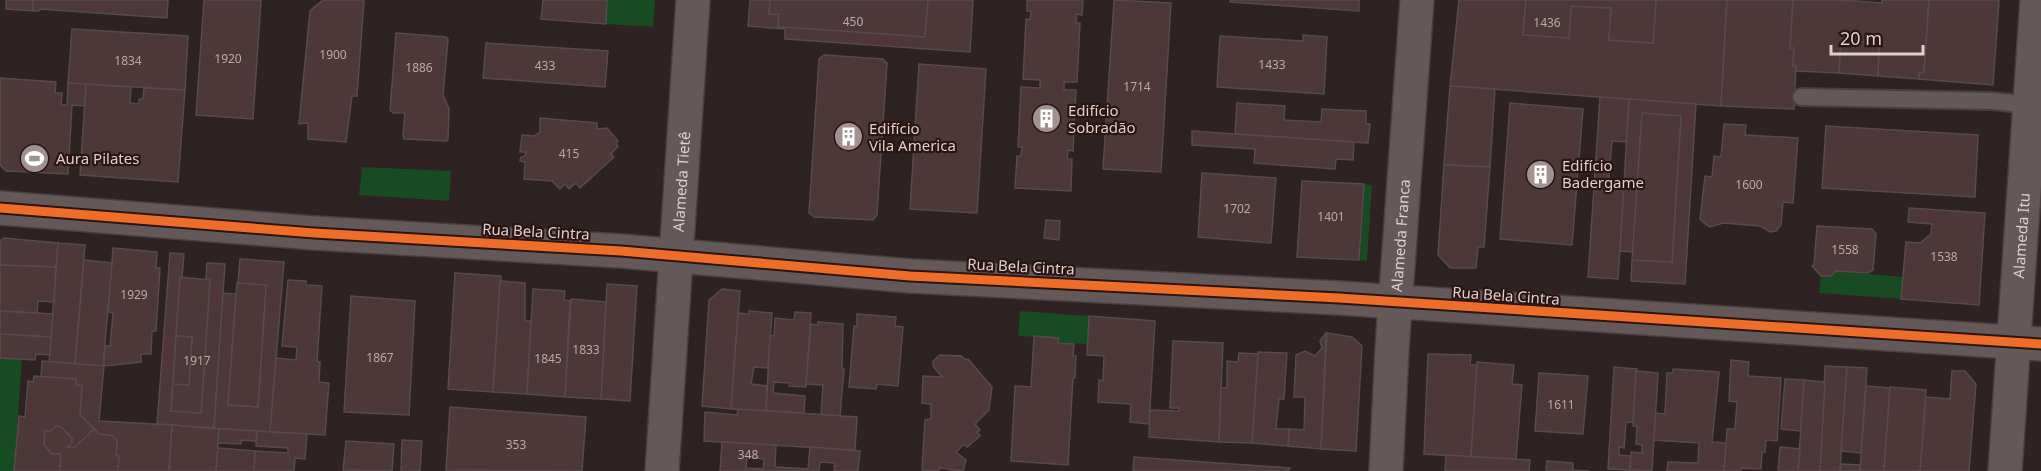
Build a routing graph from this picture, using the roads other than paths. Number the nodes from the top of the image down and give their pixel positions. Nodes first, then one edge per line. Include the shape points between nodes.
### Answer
1 (693, 0) edge
2 (1417, 0) edge
3 (2037, 0) edge
4 (1801, 97) dead end
5 (2030, 105) junction
6 (0, 208) edge
7 (676, 256) junction
8 (1395, 302) junction
9 (2027, 343) edge
10 (662, 471) edge
11 (1386, 471) edge
12 (2006, 471) edge

1 - 7 street, Alameda Tietê
2 - 8 street, Alameda Franca
3 - 5 street, Alameda Itu
4 - 5 lane
5 - 9 street, Alameda Itu
6 - 7 street, Rua Bela Cintra
7 - 8 street, Rua Bela Cintra via 910,276
7 - 10 street, Alameda Tietê
8 - 9 street, Rua Bela Cintra
8 - 11 street, Alameda Franca
9 - 12 street, Alameda Itu

